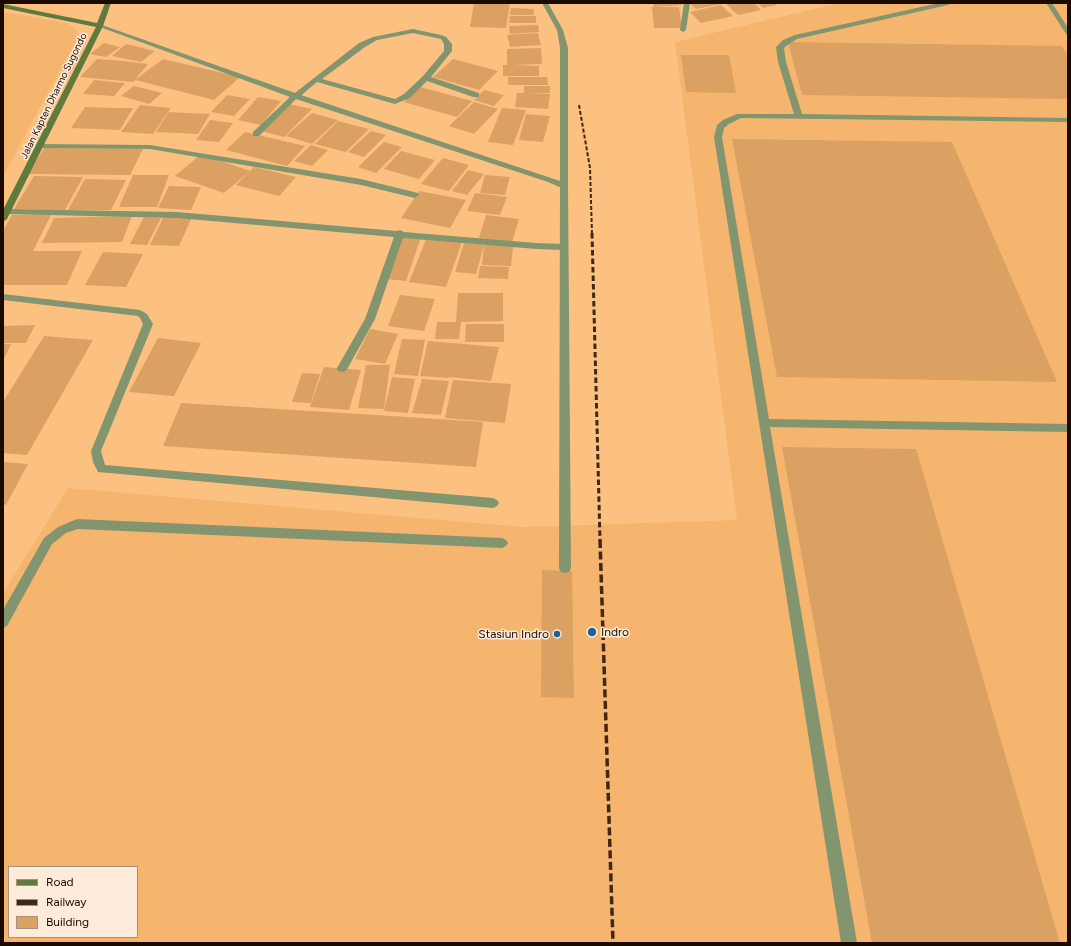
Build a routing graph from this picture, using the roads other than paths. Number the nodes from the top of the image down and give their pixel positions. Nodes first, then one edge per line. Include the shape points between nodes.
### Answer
1 (108, 3) edge
2 (545, 3) edge
3 (687, 3) edge
4 (948, 3) edge
5 (1049, 3) edge
6 (3, 6) edge
7 (100, 26) junction
8 (683, 30) dead end
9 (1068, 33) edge
10 (426, 78) junction
11 (317, 80) junction
12 (476, 95) dead end
13 (295, 96) junction
14 (799, 117) junction
15 (1068, 120) edge
16 (256, 134) dead end
17 (41, 146) junction
18 (564, 186) junction
19 (415, 195) dead end
20 (5, 215) edge
21 (400, 233) junction
22 (564, 246) junction
23 (3, 297) edge
24 (342, 368) dead end
25 (764, 423) junction
26 (1068, 428) edge
27 (493, 504) dead end
28 (502, 543) dead end
29 (565, 568) dead end
30 (3, 622) edge
31 (849, 943) edge

1 - 7 main road
2 - 18 street via 560,30 564,48
3 - 8 street
4 - 14 street via 795,37 786,42 780,47 782,62
5 - 9 street
6 - 7 main road, Jalan Kapten Dharmo Sugondo
7 - 13 street
7 - 17 main road, Jalan Kapten Dharmo Sugondo
10 - 11 street via 402,100 395,102
10 - 11 street via 448,51 448,44 439,36 413,32 375,38
10 - 12 street
11 - 13 street
13 - 16 street
13 - 18 street
14 - 15 street
14 - 25 street via 740,116 720,127 718,137
17 - 19 street via 150,147 361,182
17 - 20 main road, Jalan Kapten Dharmo Sugondo
18 - 22 street
20 - 21 street via 177,214 242,222
21 - 22 street via 536,246
21 - 24 street via 370,319
22 - 29 street
23 - 27 street via 140,313 144,316 148,324 96,451 102,469
25 - 26 street
25 - 31 street
28 - 30 street via 77,524 62,530 48,541

